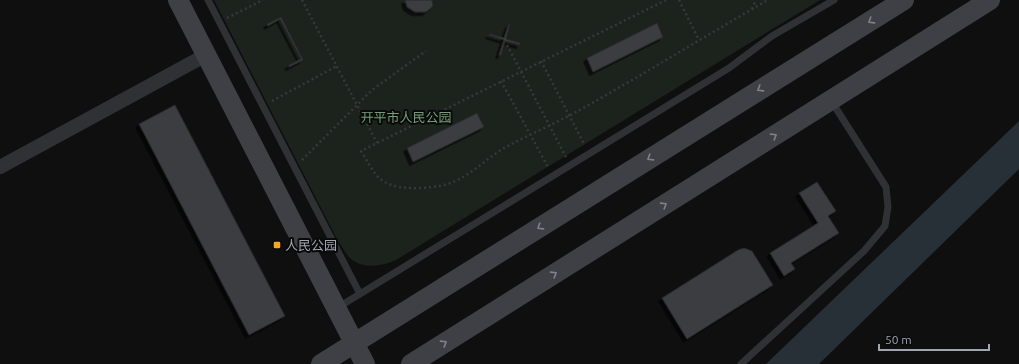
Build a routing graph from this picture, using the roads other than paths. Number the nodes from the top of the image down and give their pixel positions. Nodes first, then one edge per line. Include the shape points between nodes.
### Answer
1 (178, 0) edge
2 (208, 0) edge
3 (834, 0) edge
4 (904, 0) edge
5 (990, 0) edge
6 (206, 55) junction
7 (831, 100) junction
8 (0, 167) edge
9 (360, 294) junction
10 (337, 308) junction
11 (354, 342) junction
12 (321, 364) edge
13 (365, 364) edge
14 (411, 364) edge
15 (741, 364) edge

1 - 6 street
2 - 9 lane
3 - 9 lane via 772,36 729,68
4 -> 11 street
5 - 7 street
6 - 8 street
6 - 10 street
14 -> 7 street
7 - 15 lane via 886,187 888,207 885,226 864,251
9 - 10 lane
10 - 11 street
11 - 12 street
11 - 13 street

